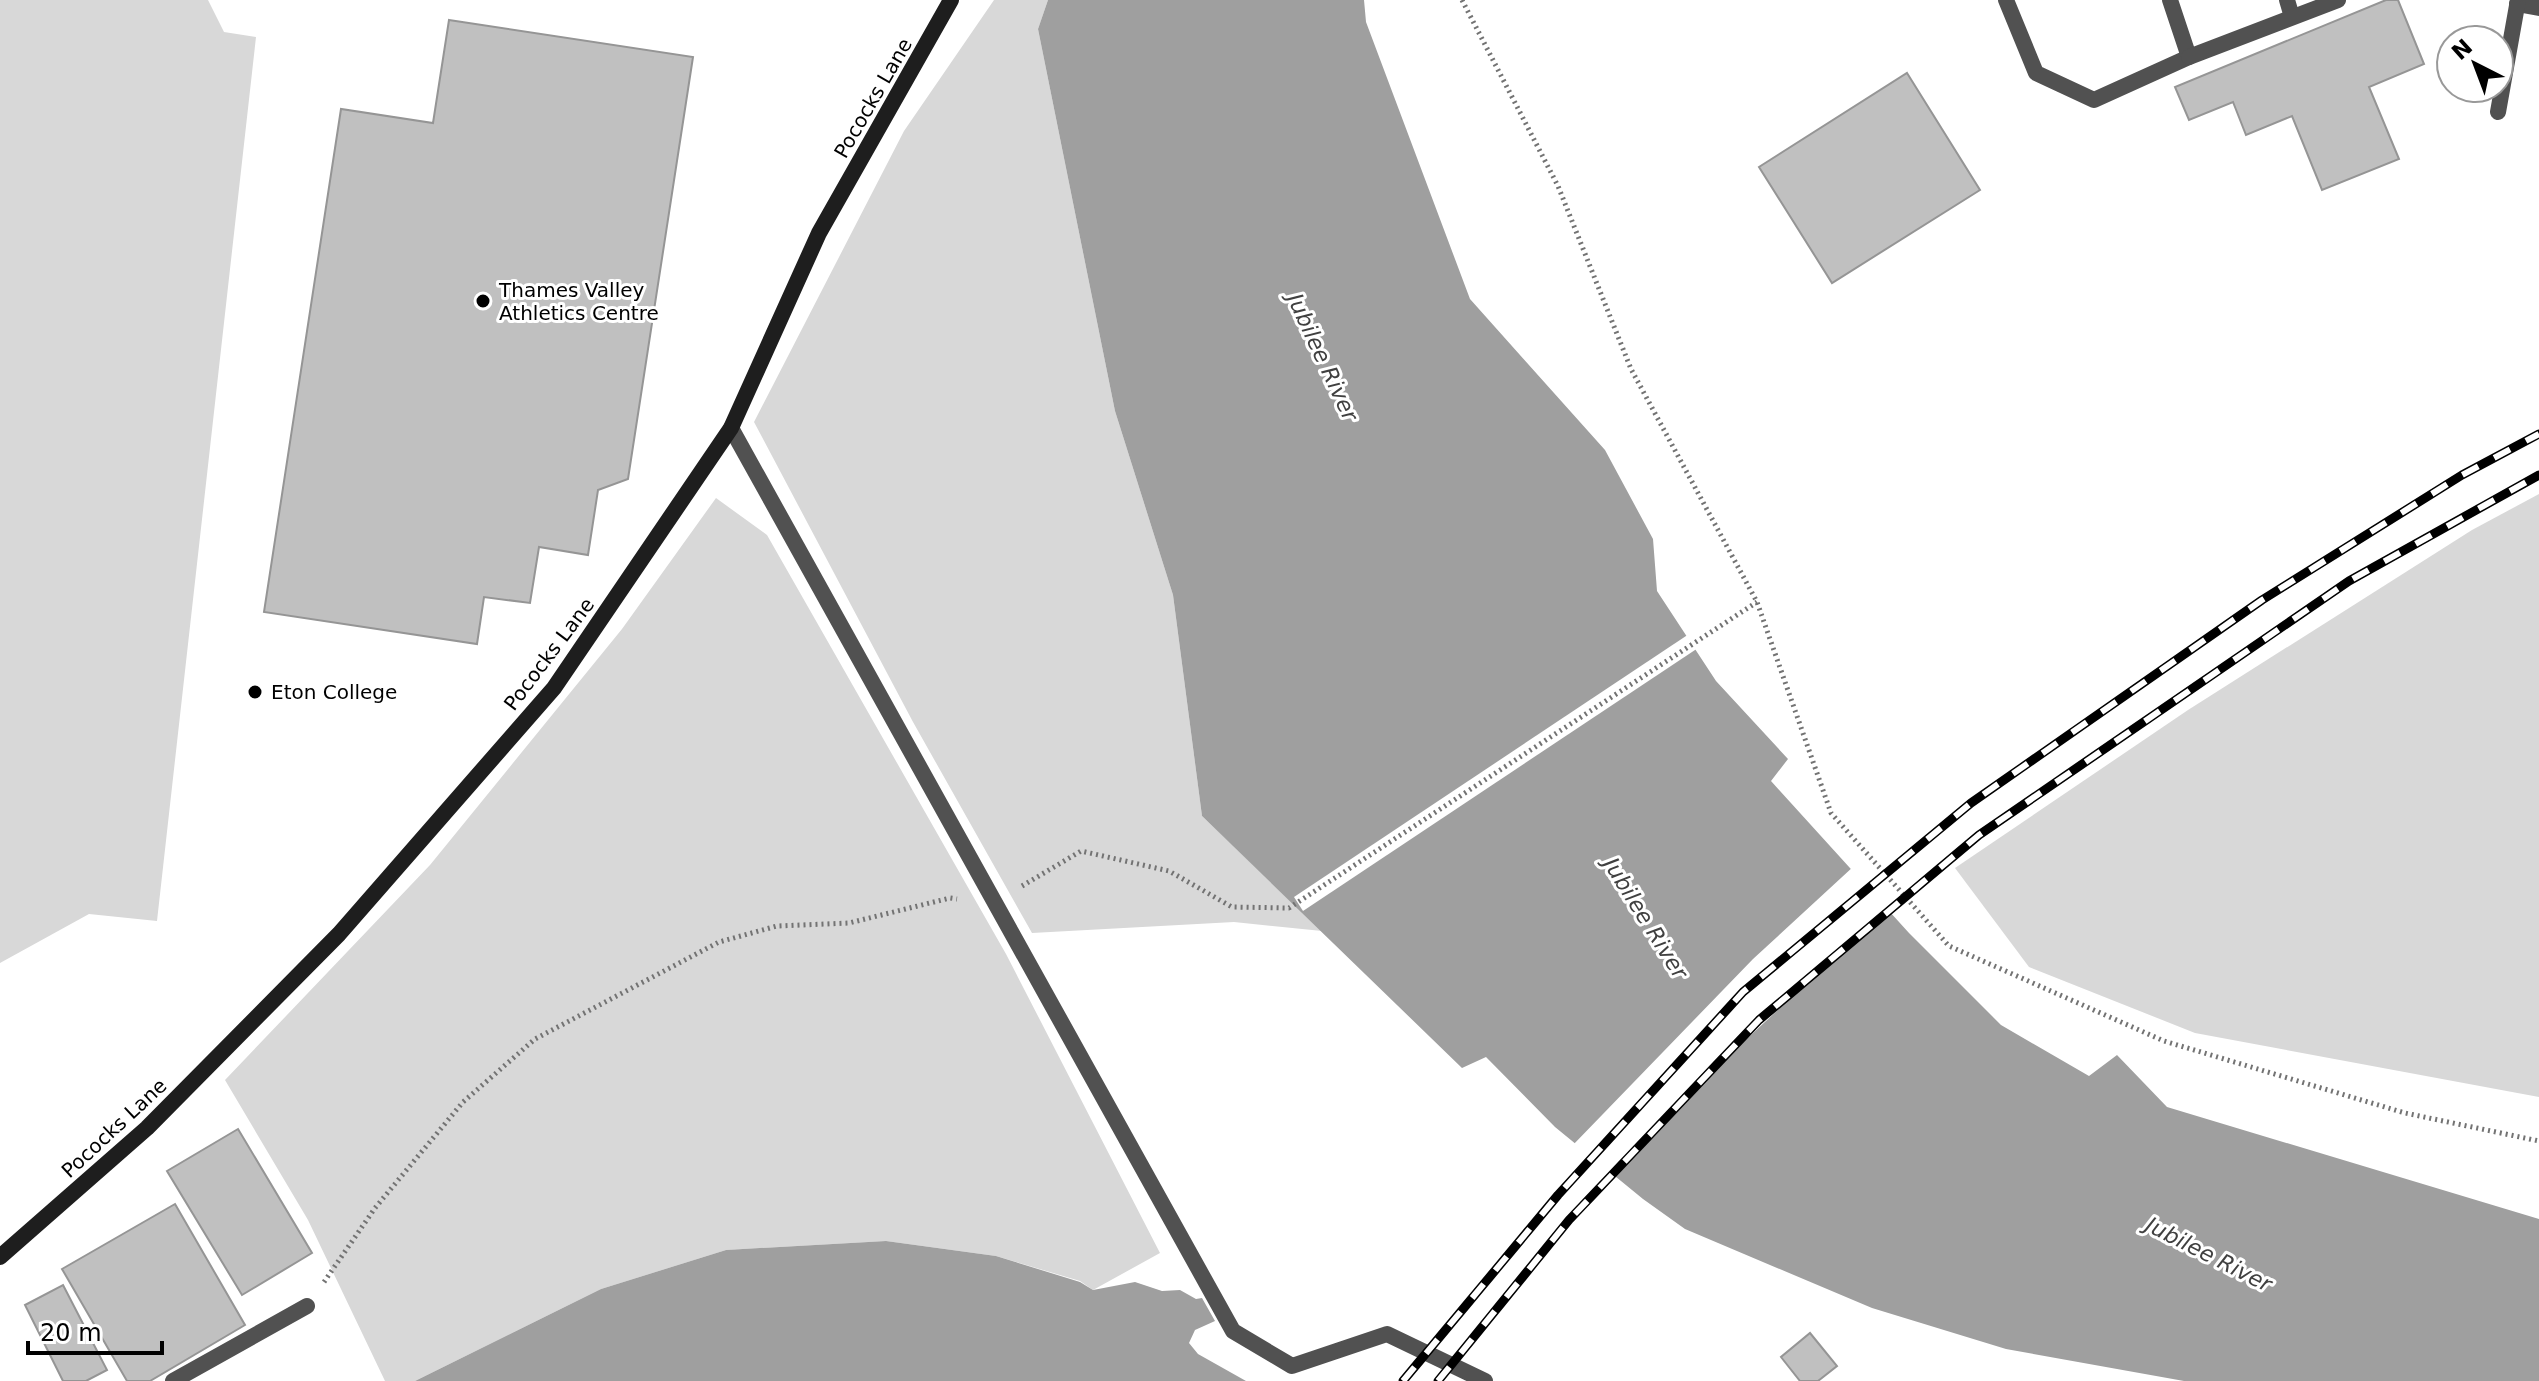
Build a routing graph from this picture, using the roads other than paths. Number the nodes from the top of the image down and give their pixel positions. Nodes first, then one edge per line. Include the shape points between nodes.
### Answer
1 (951, 0) edge
2 (2006, 0) edge
3 (2170, 0) edge
4 (2287, 0) edge
5 (2338, 0) edge
6 (2518, 2) edge
7 (2539, 8) edge
8 (2292, 17) junction
9 (2189, 57) junction
10 (2498, 112) dead end
11 (731, 428) junction
12 (0, 1257) edge
13 (307, 1306) road end
14 (173, 1381) edge
15 (1485, 1381) edge

1 - 11 main road, Pococks Lane via 819,233
2 - 9 lane via 2036,73 2094,100
3 - 9 lane
4 - 8 lane
5 - 8 lane
6 - 7 lane
6 - 10 lane
8 - 9 lane
11 - 12 main road, Pococks Lane via 554,688 339,934 147,1128
11 - 15 lane via 1233,1331 1292,1366 1387,1334
13 - 14 lane

